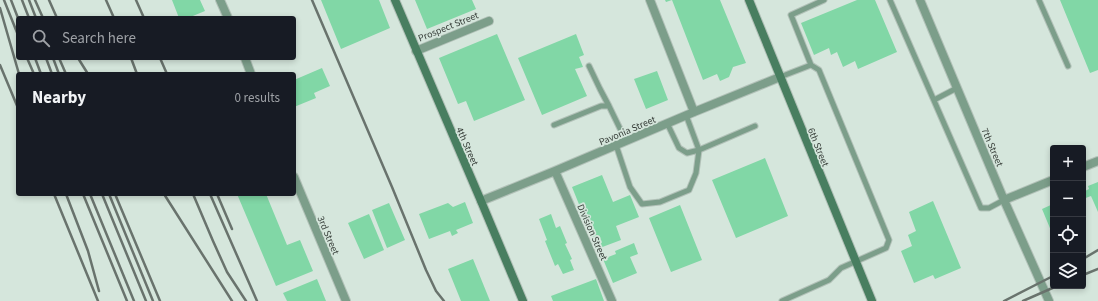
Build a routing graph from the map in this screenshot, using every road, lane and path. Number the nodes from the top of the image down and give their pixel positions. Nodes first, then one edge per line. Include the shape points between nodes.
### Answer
1 (220, 0) edge
2 (395, 0) edge
3 (650, 0) edge
4 (749, 0) edge
5 (824, 0) edge
6 (890, 0) edge
7 (920, 0) edge
8 (1040, 0) edge
9 (227, 16) edge
10 (489, 21) dead end
11 (416, 51) junction
12 (245, 60) edge
13 (811, 65) junction
14 (589, 66) dead end
15 (1068, 66) dead end
16 (250, 72) edge
17 (780, 77) junction
18 (957, 88) junction
19 (934, 100) junction
20 (609, 106) junction
21 (694, 112) junction
22 (686, 115) junction
23 (667, 123) junction
24 (554, 125) dead end
25 (755, 126) dead end
26 (626, 141) junction
27 (616, 145) junction
28 (698, 150) junction
29 (1098, 161) edge
30 (1086, 166) edge
31 (556, 171) junction
32 (1051, 181) edge
33 (296, 182) edge
34 (481, 200) junction
35 (1004, 200) junction
36 (856, 262) junction
37 (346, 301) edge
38 (523, 301) edge
39 (612, 301) edge
40 (782, 301) edge
41 (872, 301) edge
42 (1049, 301) edge

1 - 9 street
2 - 11 main road, 4th Street
3 - 21 street
4 - 17 main road, 6th Street
5 - 13 lane via 791,16
6 - 19 lane
7 - 18 street, 7th Street
8 - 15 lane
10 - 11 street, Prospect Street
11 - 34 main road, 4th Street
12 - 16 street
13 - 17 lane
13 - 36 lane via 819,70 889,240 886,248
14 - 20 lane
17 - 21 street, Pavonia Street
17 - 36 main road, 6th Street
18 - 19 lane
18 - 35 street, 7th Street
19 - 35 lane via 981,208 989,208
20 - 24 lane via 601,106
20 - 26 lane
21 - 22 street, Pavonia Street
22 - 23 street, Pavonia Street
22 - 28 lane
23 - 26 street, Pavonia Street
23 - 28 lane via 679,148 687,153
25 - 28 lane
26 - 27 street, Pavonia Street
27 - 28 lane via 630,186 642,204 660,202 689,190 696,173
27 - 31 street, Pavonia Street
29 - 30 street
31 - 34 street, Pavonia Street
31 - 39 street, Division Street
32 - 35 street
33 - 37 street, 3rd Street
34 - 38 main road, 4th Street
35 - 42 street, 7th Street
36 - 40 lane via 841,268 829,280
36 - 41 main road, 6th Street

